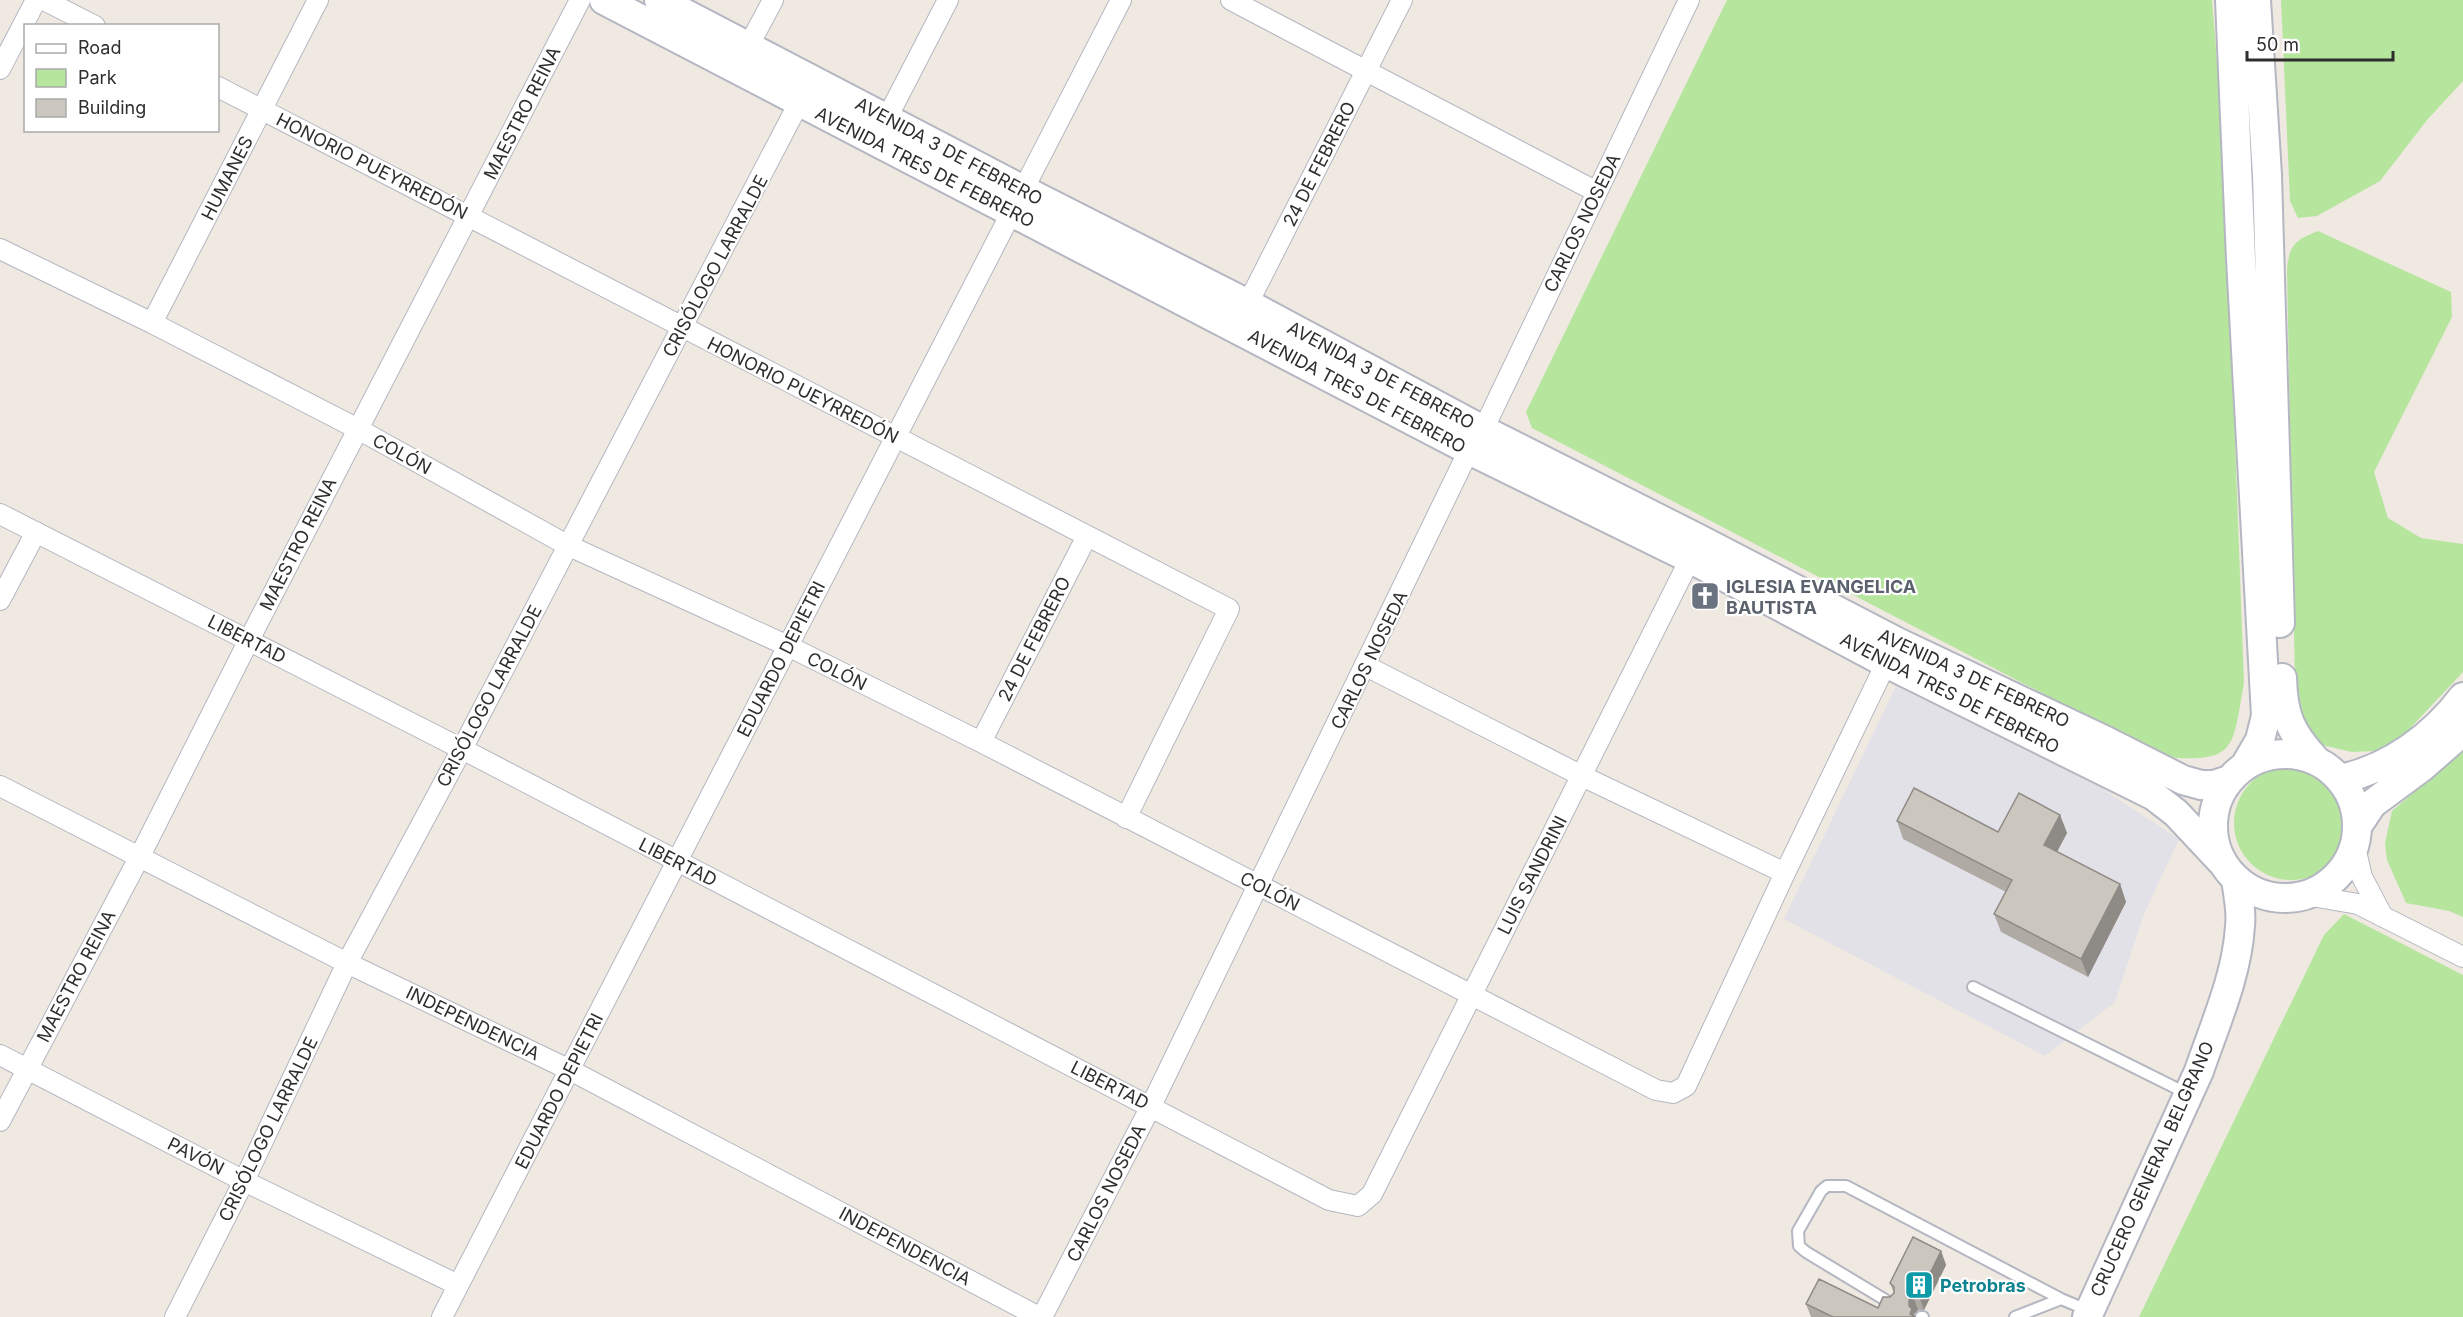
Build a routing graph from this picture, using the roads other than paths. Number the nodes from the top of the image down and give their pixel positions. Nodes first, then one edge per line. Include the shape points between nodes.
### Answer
1 (36, 0) edge
2 (44, 0) edge
3 (318, 0) edge
4 (580, 0) edge
5 (604, 0) edge
6 (660, 0) edge
7 (772, 0) edge
8 (948, 0) edge
9 (1121, 0) edge
10 (1231, 0) edge
11 (1402, 0) edge
12 (1689, 0) edge
13 (2230, 0) edge
14 (2256, 0) edge
15 (91, 24) edge
16 (748, 47) junction
17 (0, 69) edge
18 (1366, 70) junction
19 (219, 88) edge
20 (805, 91) junction
21 (263, 110) junction
22 (887, 118) junction
23 (1597, 192) junction
24 (1017, 201) junction
25 (469, 216) junction
26 (0, 249) edge
27 (1242, 316) junction
28 (152, 323) junction
29 (682, 328) junction
30 (358, 429) junction
31 (896, 437) junction
32 (1476, 440) junction
33 (0, 514) edge
34 (36, 532) junction
35 (1087, 536) junction
36 (567, 545) junction
37 (1695, 549) junction
38 (0, 600) edge
39 (249, 640) junction
40 (788, 646) junction
41 (1892, 652) junction
42 (1366, 666) junction
43 (2463, 697) edge
44 (2463, 731) edge
45 (981, 742) junction
46 (462, 749) junction
47 (2314, 759) junction
48 (2237, 772) junction
49 (1582, 776) junction
50 (2341, 779) junction
51 (0, 786) edge
52 (1126, 818) junction
53 (2356, 836) junction
54 (140, 856) junction
55 (677, 862) junction
56 (2228, 870) junction
57 (1785, 873) junction
58 (1259, 886) junction
59 (2294, 897) junction
60 (2383, 917) junction
61 (2463, 957) edge
62 (347, 963) junction
63 (2235, 965) junction
64 (1973, 987) dead end
65 (1472, 995) junction
66 (0, 1055) edge
67 (27, 1070) junction
68 (570, 1070) junction
69 (2188, 1094) junction
70 (1151, 1106) junction
71 (0, 1121) edge
72 (244, 1181) junction
73 (1358, 1206) joint
74 (458, 1286) junction
75 (2061, 1299) junction
76 (1892, 1304) edge
77 (2088, 1314) edge
78 (175, 1317) edge
79 (442, 1317) edge
80 (1040, 1317) edge
81 (2015, 1317) edge

1 - 17 street
2 - 15 street
3 - 21 street, HUMANES
4 - 25 street, MAESTRO REINA
5 - 20 main road, AVENIDA TRES DE FEBRERO
6 - 16 main road, AVENIDA 3 DE FEBRERO
7 - 16 street
8 - 22 street
9 - 24 street, EDUARDO DEPIETRI
10 - 18 street
11 - 18 street, 24 DE FEBRERO
12 - 23 street, CARLOS NOSEDA
13 - 48 main road via 2266,716 2260,740
14 - 47 main road via 2267,175 2282,702 2298,740
16 - 20 main road, AVENIDA 3 DE FEBRERO
18 - 23 street
18 - 27 street, 24 DE FEBRERO
19 - 21 street, HONORIO PUEYRREDÓN
20 - 22 main road, AVENIDA 3 DE FEBRERO
20 - 24 main road, AVENIDA TRES DE FEBRERO
20 - 29 street, CRISÓLOGO LARRALDE
21 - 25 street, HONORIO PUEYRREDÓN
21 - 28 street, HUMANES
22 - 24 main road, AVENIDA 3 DE FEBRERO
23 - 32 street, CARLOS NOSEDA
24 - 27 main road, AVENIDA TRES DE FEBRERO
24 - 31 street, EDUARDO DEPIETRI
25 - 29 street, HONORIO PUEYRREDÓN
25 - 30 street, MAESTRO REINA
26 - 28 street, COLÓN
27 - 32 main road, AVENIDA TRES DE FEBRERO
28 - 30 street, COLÓN
29 - 31 street, HONORIO PUEYRREDÓN
29 - 36 street, CRISÓLOGO LARRALDE
30 - 36 street, COLÓN
30 - 39 street, MAESTRO REINA
31 - 35 street, HONORIO PUEYRREDÓN
31 - 40 street, EDUARDO DEPIETRI
32 - 37 main road, AVENIDA TRES DE FEBRERO
32 - 42 street, CARLOS NOSEDA
33 - 34 street, LIBERTAD
34 - 38 street
34 - 39 street, LIBERTAD
35 - 45 street, 24 DE FEBRERO
35 - 52 street, HONORIO PUEYRREDÓN via 1229,609
36 - 40 street, COLÓN
36 - 46 street, CRISÓLOGO LARRALDE
37 - 41 main road, AVENIDA TRES DE FEBRERO
37 - 49 street, LUIS SANDRINI
39 - 46 street, LIBERTAD
39 - 54 street, MAESTRO REINA
40 - 45 street, COLÓN
40 - 55 street, EDUARDO DEPIETRI
41 - 48 main road, AVENIDA 3 DE FEBRERO via 2106,741 2183,780 2214,785
41 - 56 main road, AVENIDA TRES DE FEBRERO via 2154,796 2176,813
41 - 57 street
42 - 49 street
42 - 58 street, CARLOS NOSEDA
43 - 50 main road via 2419,742 2387,764
44 - 53 main road via 2372,804
45 - 52 street, COLÓN
46 - 55 street, LIBERTAD
46 - 62 street, CRISÓLOGO LARRALDE
47 - 48 main road via 2291,753 2268,755
47 - 50 main road
48 - 56 main road via 2217,798 2212,819 2214,841
49 - 57 street
49 - 65 street, LUIS SANDRINI
50 - 53 main road via 2354,801
51 - 54 street, INDEPENDENCIA
52 - 58 street, COLÓN
53 - 59 main road via 2344,868 2327,885
53 - 60 street via 2362,877
54 - 62 street, INDEPENDENCIA
54 - 67 street, MAESTRO REINA
55 - 68 street, EDUARDO DEPIETRI
55 - 70 street, LIBERTAD
56 - 59 main road via 2249,889 2265,896
56 - 63 main road, CRUCERO GENERAL BELGRANO via 2240,926
57 - 65 street, COLÓN via 1686,1086 1673,1093 1656,1090
58 - 65 street, COLÓN
58 - 70 street, CARLOS NOSEDA
59 - 60 street via 2358,904
59 - 63 main road via 2257,924
60 - 61 street
62 - 68 street, INDEPENDENCIA
62 - 72 street, CRISÓLOGO LARRALDE
63 - 69 main road, CRUCERO GENERAL BELGRANO
64 - 69 lane
65 - 73 street, LUIS SANDRINI via 1372,1194
66 - 67 street, PAVÓN
67 - 71 street, MAESTRO REINA
67 - 72 street, PAVÓN
68 - 74 street, EDUARDO DEPIETRI
68 - 80 street, INDEPENDENCIA
69 - 77 main road, CRUCERO GENERAL BELGRANO
70 - 73 street, LIBERTAD via 1329,1200
70 - 80 street, CARLOS NOSEDA
72 - 74 street, PAVÓN
72 - 78 street, CRISÓLOGO LARRALDE
74 - 79 street, EDUARDO DEPIETRI
75 - 76 lane via 1846,1186 1827,1186 1798,1231 1799,1246
75 - 77 lane
75 - 81 lane

